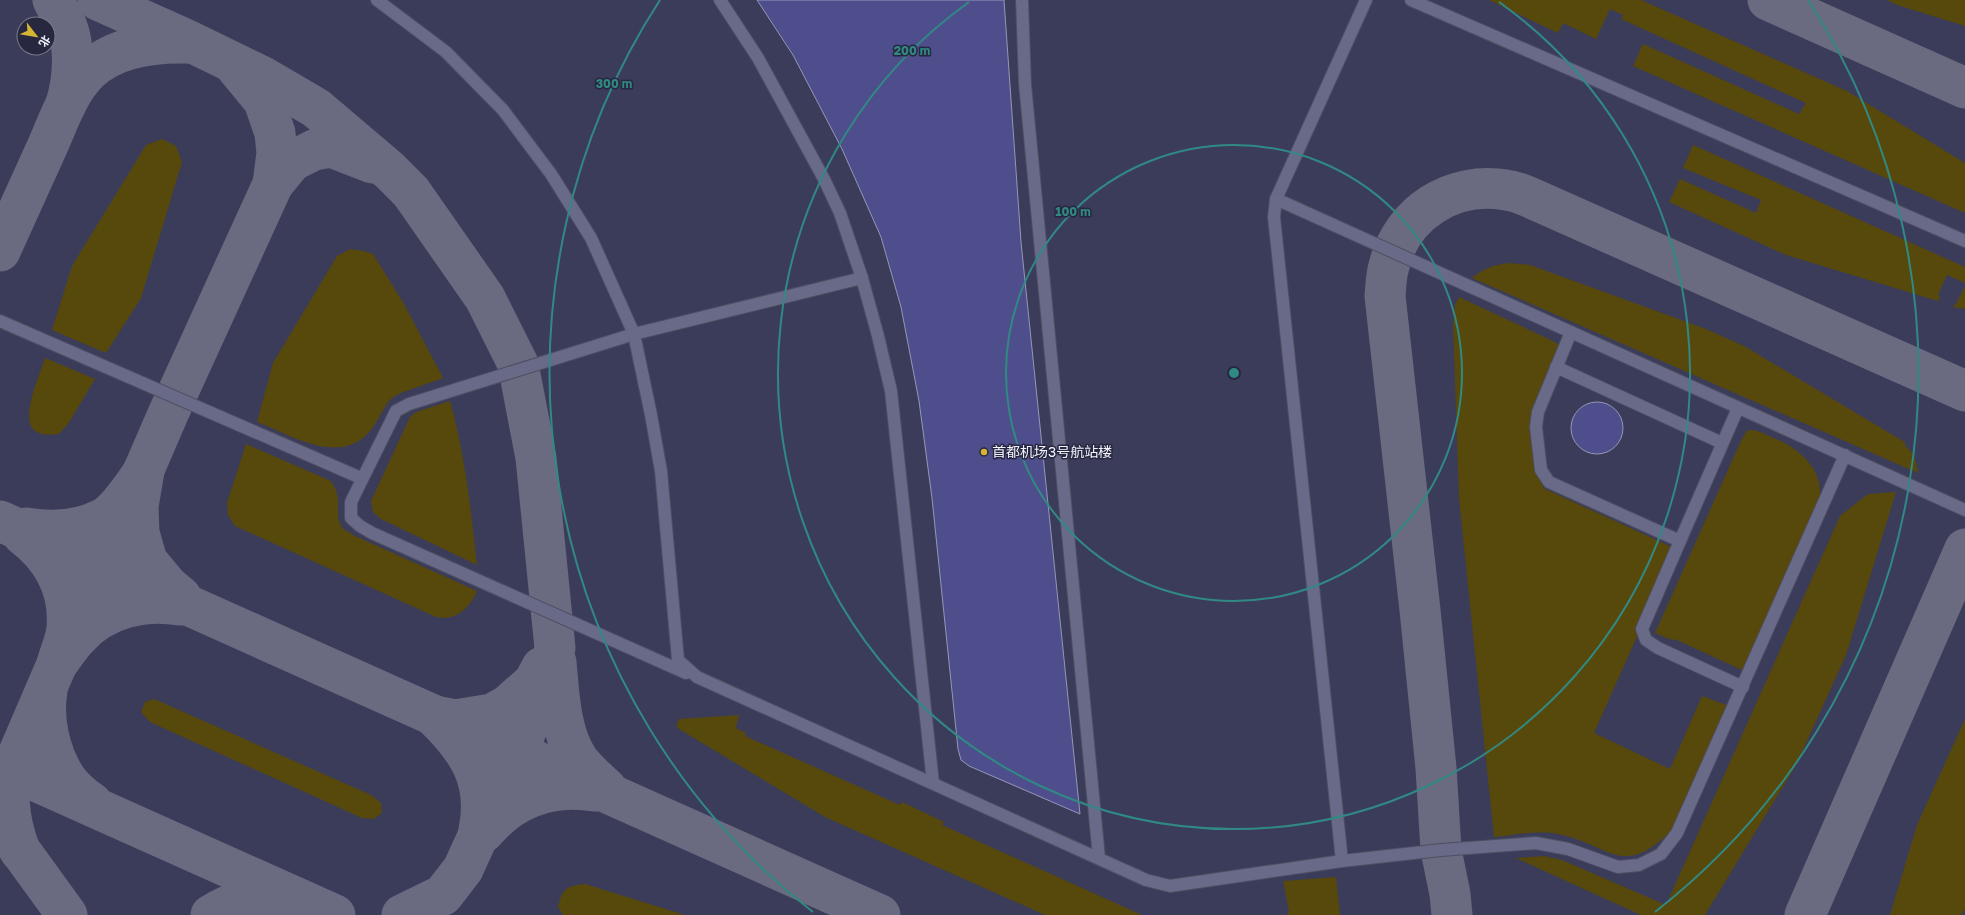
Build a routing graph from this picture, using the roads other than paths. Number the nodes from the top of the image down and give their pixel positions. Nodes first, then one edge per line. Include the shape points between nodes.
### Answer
1 (377, 0) edge
2 (720, 0) edge
3 (1022, 0) edge
4 (1366, 0) edge
5 (1411, 0) edge
6 (1276, 199) junction
7 (1965, 240) edge
8 (862, 278) junction
9 (0, 321) edge
10 (1571, 332) junction
11 (634, 334) junction
12 (1556, 367) junction
13 (1738, 408) junction
14 (1722, 443) junction
15 (1845, 455) junction
16 (361, 478) junction
17 (1965, 510) edge
18 (1680, 541) junction
19 (697, 677) junction
20 (1743, 687) junction
21 (933, 783) junction
22 (1099, 858) junction
23 (1342, 861) junction

1 - 11 lane via 446,52 503,110 551,174 591,238
2 - 8 lane via 758,58 824,179 847,233
3 - 22 lane via 1026,92
4 - 6 lane
5 - 7 lane
6 - 10 lane
6 - 23 lane via 1274,233
8 - 11 lane
8 - 21 lane via 891,391
9 - 16 lane
10 - 12 lane
10 - 13 lane
11 - 16 lane via 409,404 396,411
11 - 19 lane via 661,471 678,660
12 - 14 lane
12 - 18 lane via 1538,412 1536,427 1541,470 1549,482
13 - 14 lane
13 - 15 lane
14 - 18 lane
15 - 17 lane
15 - 20 lane
16 - 19 lane via 350,502 351,518 360,526
18 - 20 lane via 1642,629 1646,640
19 - 21 lane
20 - 23 lane via 1677,833 1661,854 1639,865 1618,867 1568,849 1536,842
21 - 22 lane
22 - 23 lane via 1146,880 1170,886

